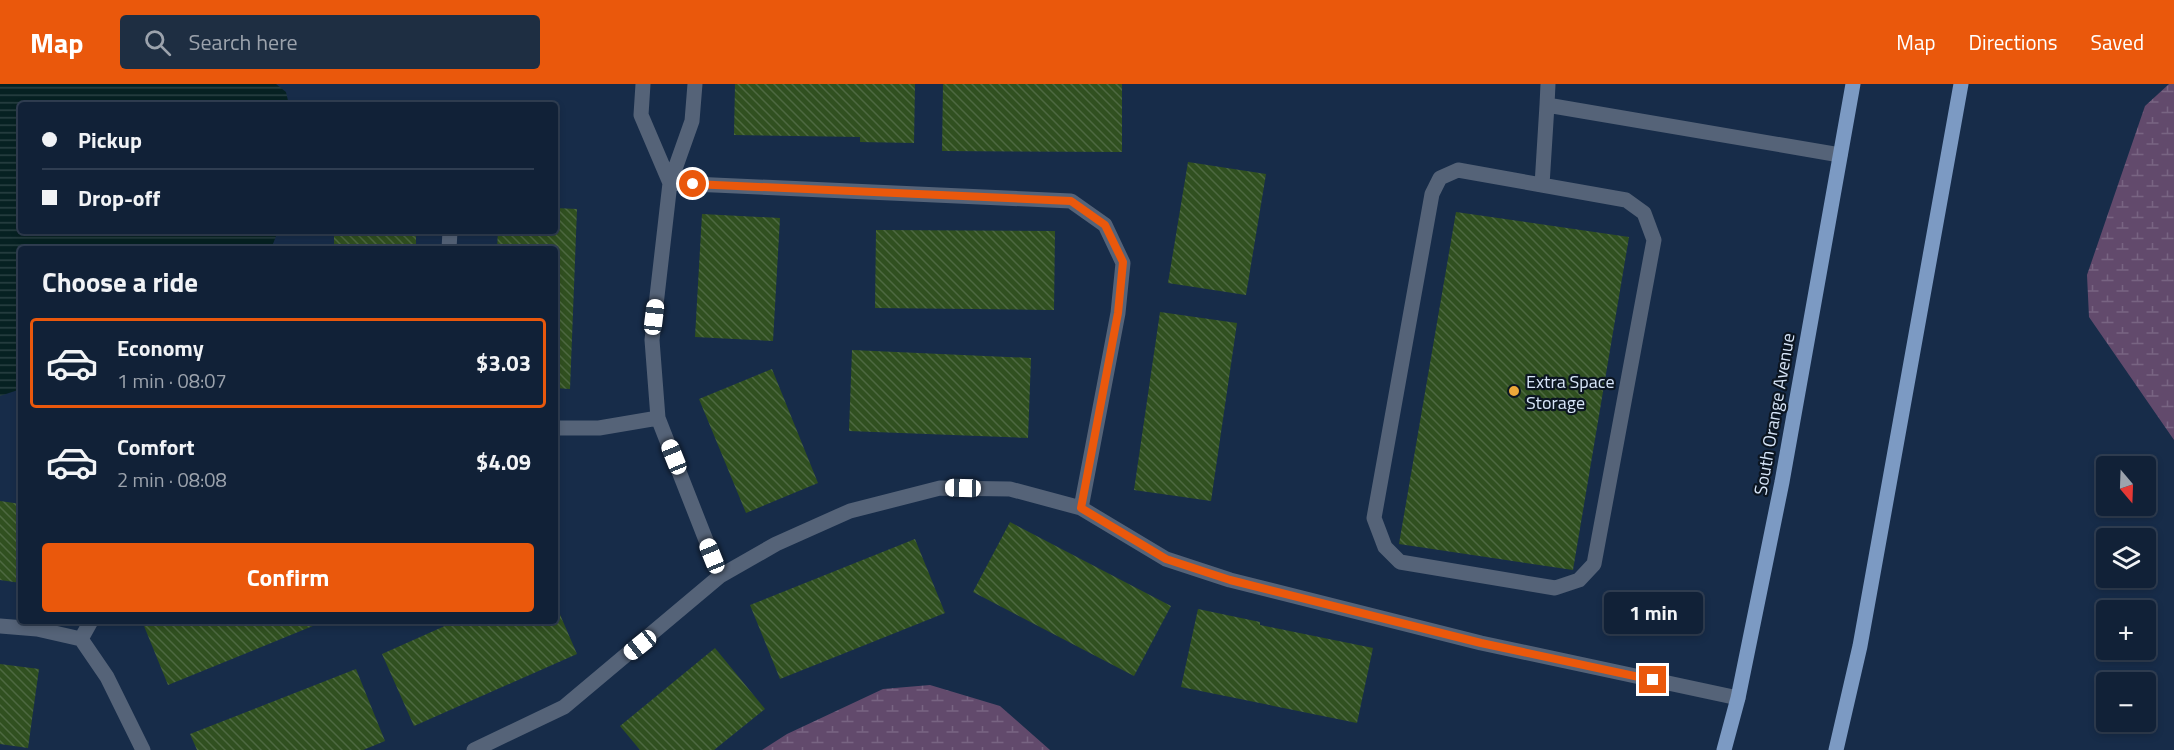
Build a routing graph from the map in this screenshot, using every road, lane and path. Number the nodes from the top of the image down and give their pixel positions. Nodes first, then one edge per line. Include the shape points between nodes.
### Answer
1 (643, 84) edge
2 (695, 84) edge
3 (1548, 84) edge
4 (1853, 84) edge
5 (1961, 84) edge
6 (1547, 105) junction
7 (1840, 155) junction
8 (670, 183) junction
9 (1542, 185) junction
10 (658, 418) junction
11 (558, 428) edge
12 (1081, 508) junction
13 (720, 576) junction
14 (89, 624) edge
15 (0, 626) edge
16 (81, 639) junction
17 (1738, 698) junction
18 (143, 750) edge
19 (474, 750) edge
20 (1724, 750) edge
21 (1836, 750) edge

1 - 8 lane via 641,115
2 - 8 lane via 692,121
3 - 6 lane
4 - 7 main road, South Orange Avenue
5 - 21 main road via 1864,624
6 - 7 lane
6 - 9 lane
7 - 17 main road, South Orange Avenue via 1782,482
8 - 10 lane via 652,340
8 - 12 lane via 1071,201 1105,225 1123,262 1118,313
9 - 9 lane via 1626,200 1644,213 1654,240 1594,564 1579,580 1555,588 1400,562 1384,547 1374,518 1432,194 1440,178 1458,170
10 - 11 lane via 599,428
10 - 13 lane
12 - 13 lane via 1010,489 940,488 850,511 776,544
12 - 17 lane via 1166,559 1230,580 1481,643
13 - 19 lane via 564,707
14 - 16 lane
15 - 16 lane
16 - 18 lane via 107,677
17 - 20 main road, South Orange Avenue

